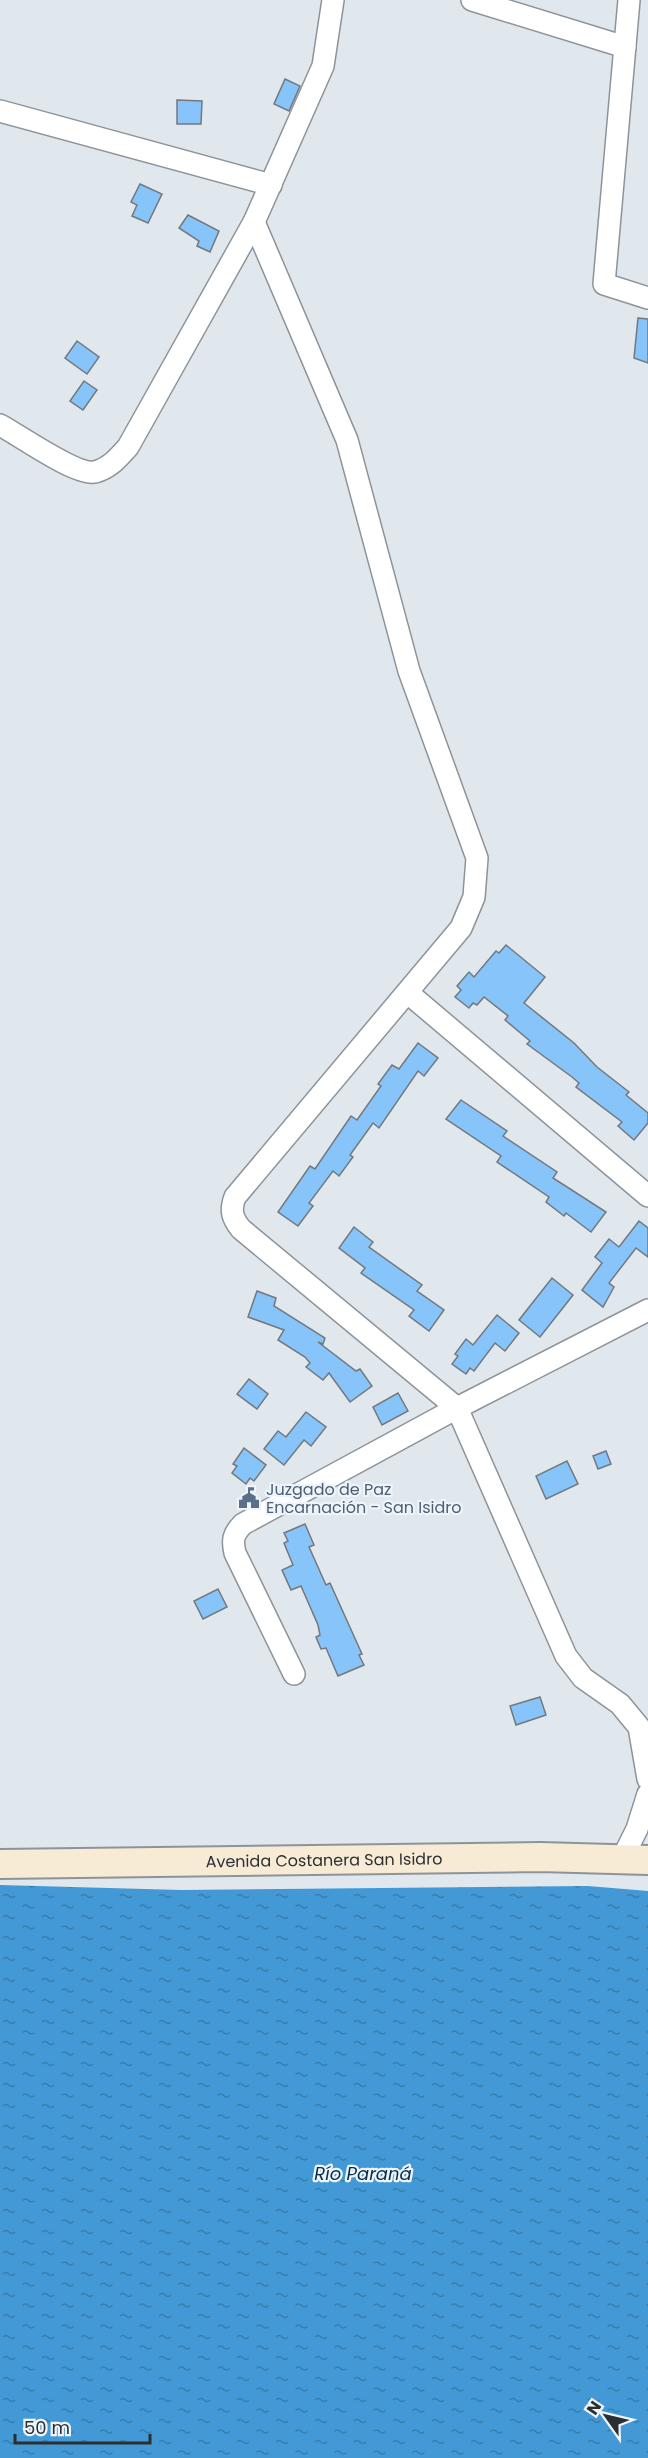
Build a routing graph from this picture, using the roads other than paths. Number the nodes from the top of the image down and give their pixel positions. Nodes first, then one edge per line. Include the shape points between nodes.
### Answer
1 (333, 0) edge
2 (472, 0) edge
3 (629, 0) edge
4 (625, 47) junction
5 (0, 111) edge
6 (271, 185) junction
7 (254, 222) junction
8 (648, 298) edge
9 (0, 425) edge
10 (408, 993) junction
11 (648, 1196) edge
12 (648, 1310) edge
13 (457, 1408) junction
14 (294, 1674) dead end
15 (648, 1779) edge
16 (648, 1794) edge
17 (635, 1859) edge
18 (0, 1864) edge

1 - 6 street via 323,66
2 - 4 street
3 - 4 street
4 - 8 street via 604,284
5 - 6 street
6 - 7 street
7 - 9 street via 128,447 114,463 94,472 77,470
7 - 10 street via 347,440 409,671 477,858 474,897 461,928
10 - 11 street
10 - 13 street via 235,1197 231,1207 233,1219 241,1229
12 - 13 street
13 - 14 street via 236,1531 232,1541 235,1554
13 - 15 street via 566,1656 583,1678 620,1704 639,1727
16 - 17 street via 637,1829
17 - 18 main road, Avenida Costanera San Isidro

